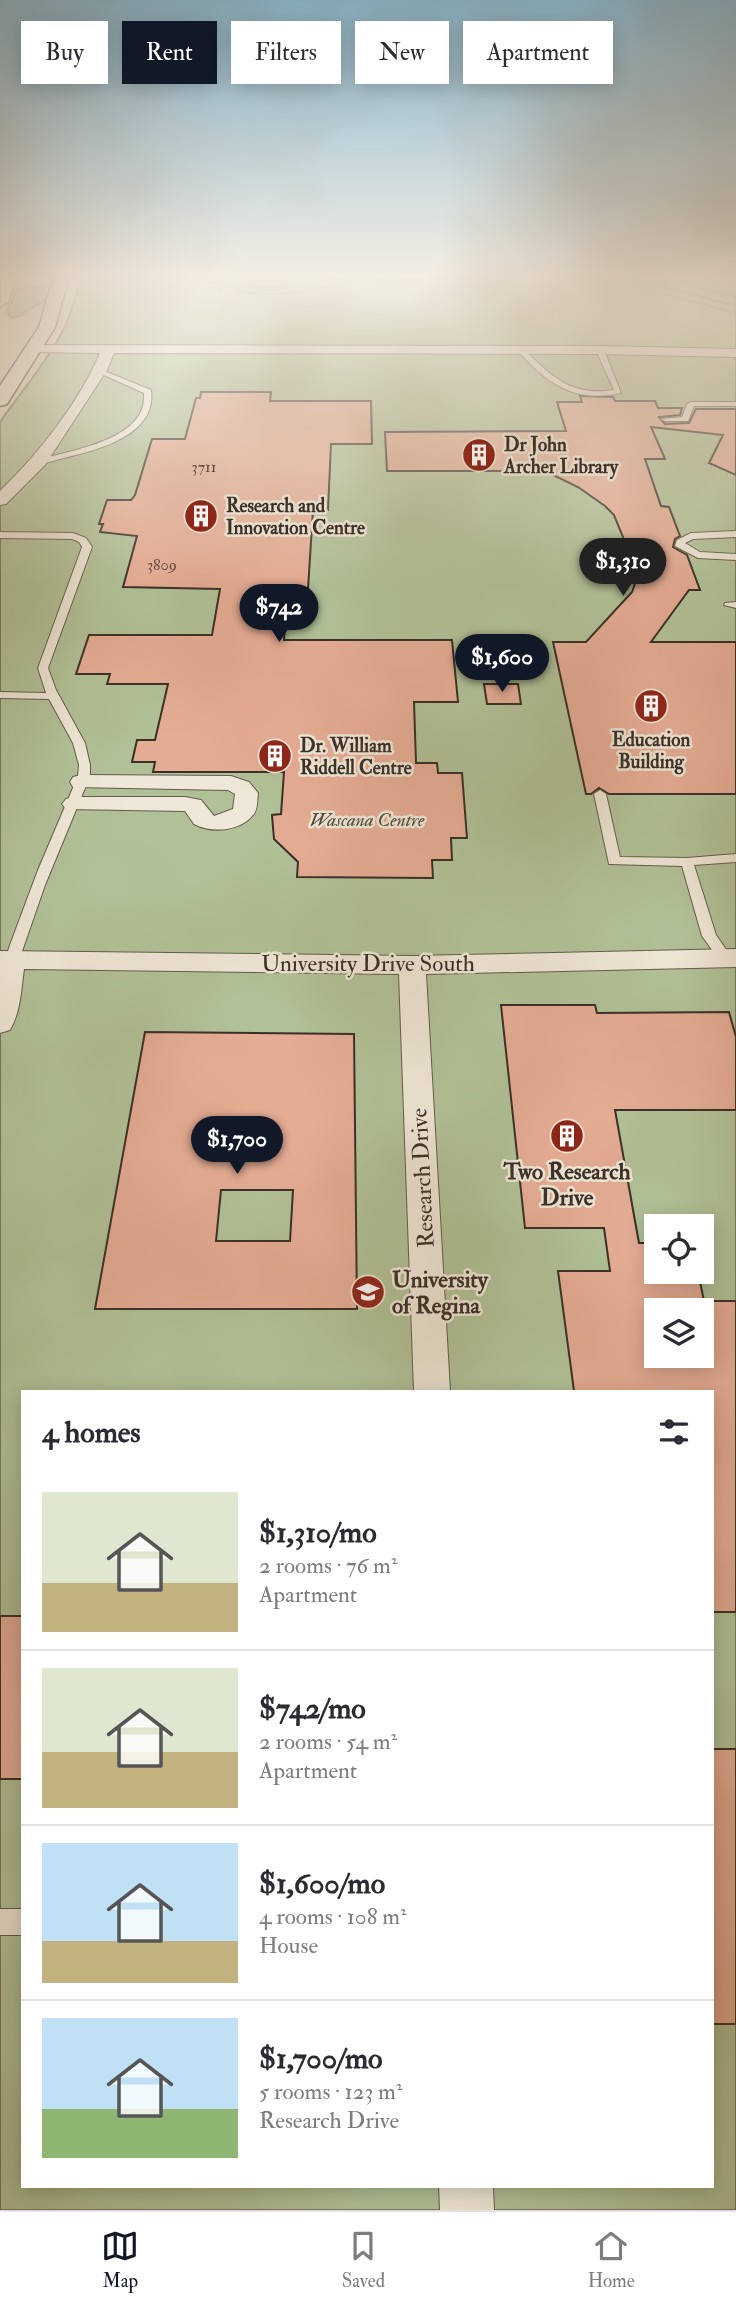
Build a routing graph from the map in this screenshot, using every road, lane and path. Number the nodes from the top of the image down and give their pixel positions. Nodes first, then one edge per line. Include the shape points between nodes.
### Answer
1 (8, 379) edge
2 (94, 379) edge
3 (120, 379) edge
4 (551, 379) edge
5 (613, 379) edge
6 (0, 400) edge
7 (736, 404) edge
8 (665, 419) dead end
9 (39, 462) junction
10 (0, 500) edge
11 (736, 534) edge
12 (0, 535) edge
13 (736, 557) edge
14 (0, 695) edge
15 (54, 696) junction
16 (78, 793) junction
17 (600, 794) dead end
18 (736, 858) edge
19 (687, 862) junction
20 (730, 958) edge
21 (6, 960) edge
22 (412, 965) junction
23 (0, 1023) edge
24 (432, 1390) edge
25 (0, 1922) edge
26 (21, 1922) edge
27 (466, 2188) edge
28 (467, 2210) edge

1 - 6 main road
2 - 9 street
3 - 9 lane via 148,392 139,424 125,435
4 - 5 lane via 579,393 618,391
7 - 8 lane via 691,404 685,419
9 - 10 street
11 - 13 lane via 691,536 680,542 698,555
12 - 15 lane via 74,536 87,547 43,668
14 - 15 lane
15 - 16 lane via 84,756
16 - 16 street via 231,783 247,793 244,812 230,821 217,822 205,821 193,805
16 - 21 lane
17 - 19 lane via 614,861
18 - 19 lane
19 - 20 lane via 709,936
20 - 22 street, University Drive South
21 - 22 street, University Drive South
21 - 23 street via 5,1010
22 - 24 street, Research Drive
25 - 26 lane
27 - 28 street

